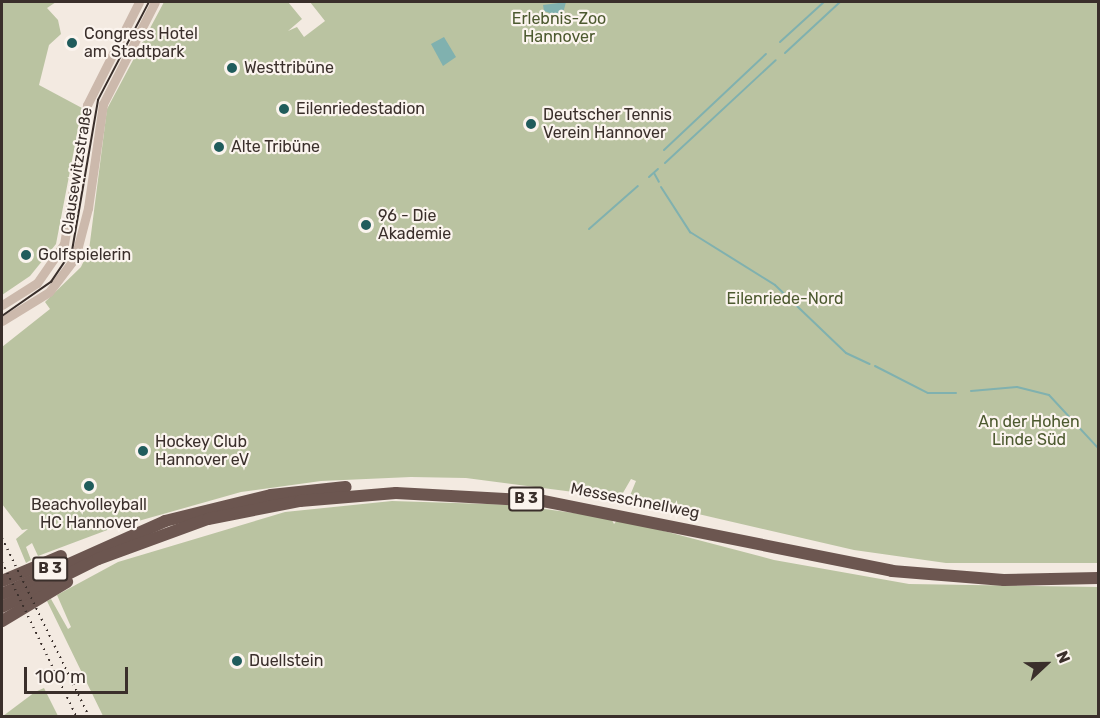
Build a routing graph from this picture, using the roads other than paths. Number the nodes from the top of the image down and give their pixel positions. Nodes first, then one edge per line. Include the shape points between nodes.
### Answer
1 (139, 2) edge
2 (155, 2) edge
3 (2, 305) edge
4 (2, 321) edge
5 (139, 542) junction
6 (100, 546) junction
7 (1098, 571) edge
8 (1098, 578) edge
9 (2, 581) edge
10 (2, 594) edge
11 (2, 607) edge
12 (2, 621) edge

1 - 3 street, Clausewitzstraße via 87,105 64,244 37,283
2 - 4 street, Clausewitzstraße via 103,104 88,208 75,258 49,292
5 - 8 highway, Messeschnellweg / B 3 via 273,505 348,495 439,493 543,501 651,518 892,571 1004,580
5 - 11 highway, Messeschnellweg / B 3
5 - 12 highway
6 - 7 highway, Messeschnellweg / B 3 via 165,521 271,495 438,485 545,493 652,511 891,563 1003,573
6 - 9 highway via 73,551
6 - 10 highway, Messeschnellweg / B 3

